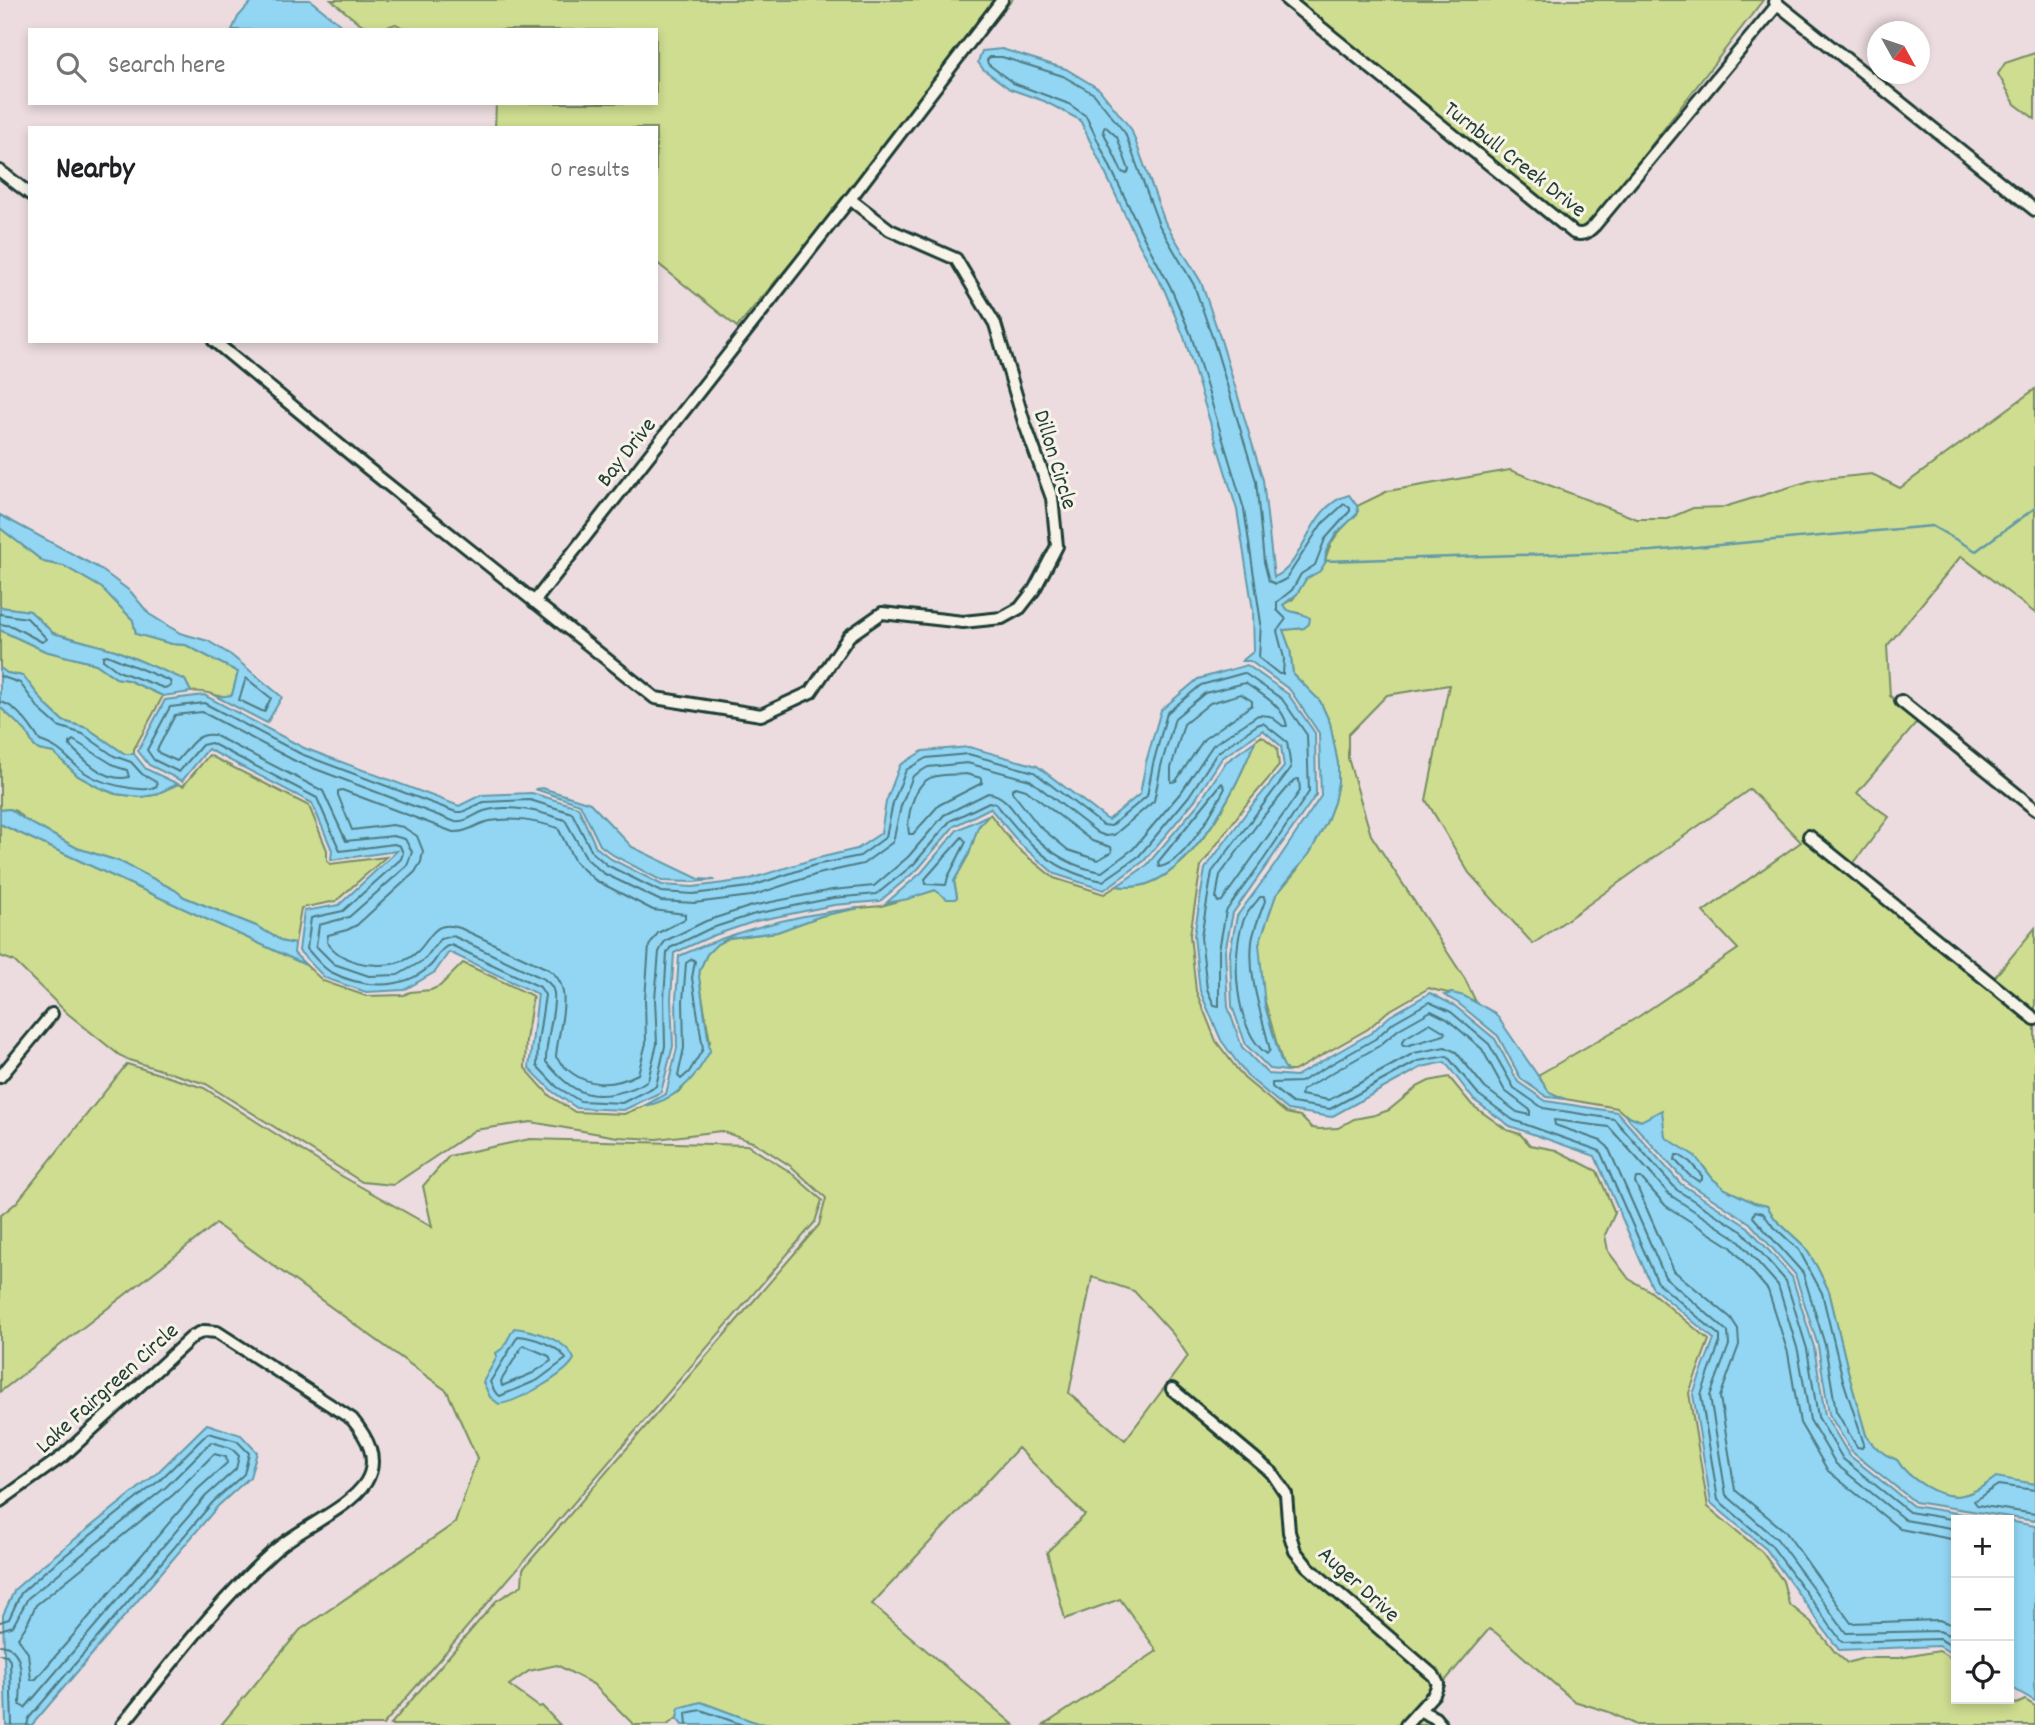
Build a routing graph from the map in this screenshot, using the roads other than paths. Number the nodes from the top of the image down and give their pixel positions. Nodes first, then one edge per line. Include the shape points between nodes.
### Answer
1 (1002, 0) edge
2 (1287, 0) edge
3 (1775, 2) edge
4 (0, 171) edge
5 (28, 192) edge
6 (850, 199) junction
7 (2035, 209) edge
8 (217, 343) edge
9 (534, 602) junction
10 (1901, 701) dead end
11 (2035, 809) edge
12 (1809, 836) dead end
13 (52, 1014) dead end
14 (2035, 1019) edge
15 (1, 1073) edge
16 (1172, 1389) dead end
17 (0, 1501) edge
18 (1421, 1711) junction
19 (122, 1725) edge
20 (1406, 1725) edge
21 (1441, 1725) edge

1 - 6 street, Bay Drive
2 - 3 street, Turnbull Creek Drive via 1581,235 1595,225
3 - 7 street
4 - 5 street
6 - 9 street, Bay Drive
6 - 9 street, Dillon Circle via 890,230 956,259 995,324 1052,498 1057,546 1042,579 1020,608 1002,618 963,622 882,613 849,636 811,692 761,715 655,698
8 - 9 street
10 - 11 street
12 - 14 street
13 - 15 street
16 - 18 street, Auger Drive via 1272,1473 1286,1494 1295,1551 1307,1566 1433,1676 1438,1684
17 - 19 street, Lake Fairgreen Circle via 63,1456 193,1336 204,1331 217,1332 352,1419 366,1435 372,1466 354,1497 302,1529 235,1587
18 - 20 street
18 - 21 street

